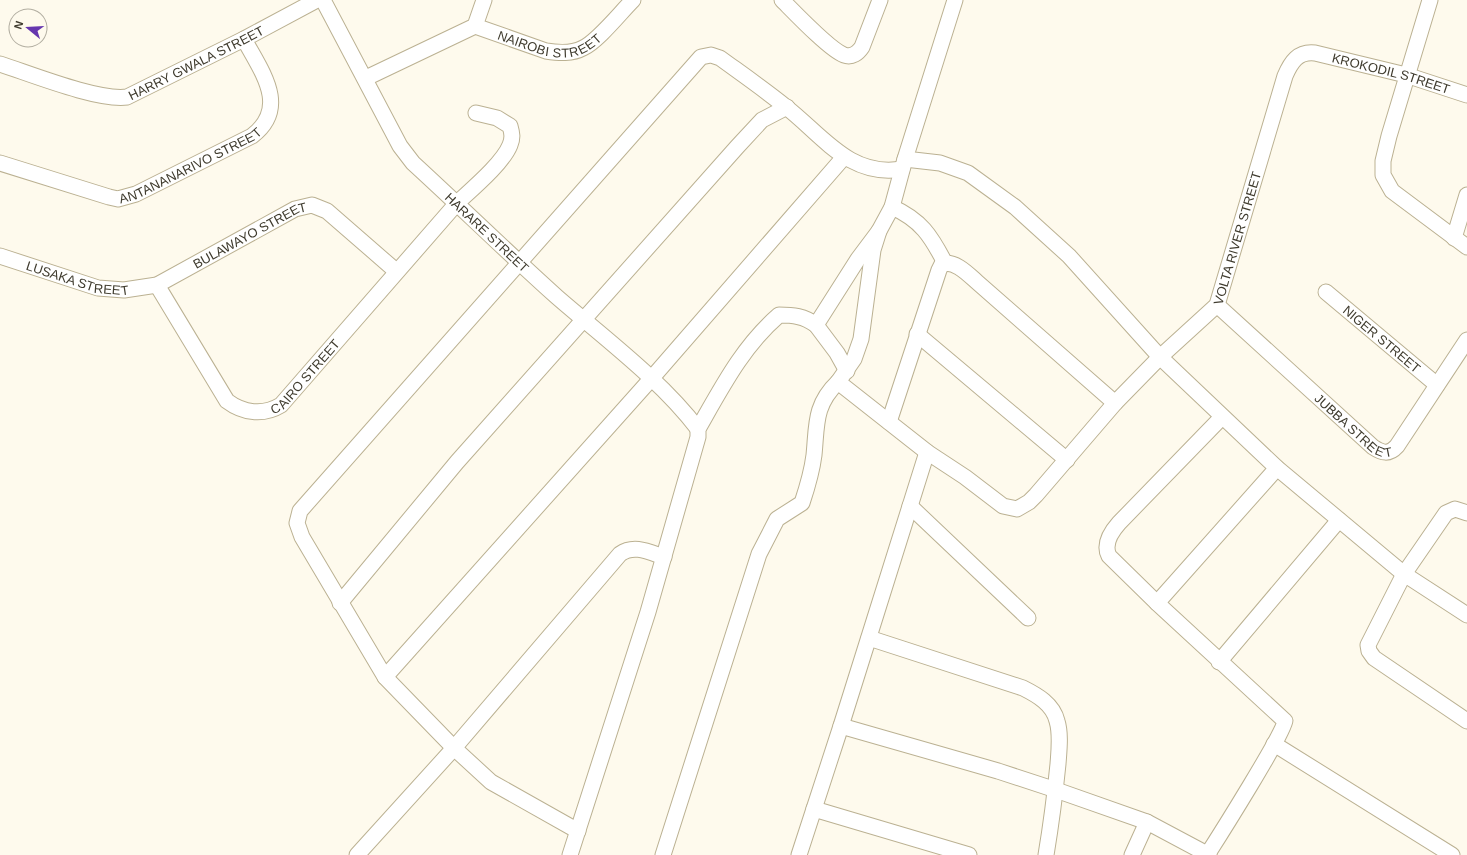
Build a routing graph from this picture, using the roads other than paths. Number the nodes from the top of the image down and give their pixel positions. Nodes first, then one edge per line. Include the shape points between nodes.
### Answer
1 (317, 0) edge
2 (323, 0) edge
3 (484, 0) edge
4 (633, 0) edge
5 (782, 0) edge
6 (880, 0) edge
7 (955, 0) edge
8 (1429, 0) edge
9 (475, 26) junction
10 (244, 39) junction
11 (1315, 53) joint
12 (0, 64) edge
13 (1406, 76) junction
14 (366, 78) junction
15 (1467, 95) edge
16 (787, 107) junction
17 (476, 113) dead end
18 (844, 157) junction
19 (0, 163) edge
20 (903, 164) junction
21 (1467, 195) edge
22 (457, 203) junction
23 (892, 207) junction
24 (879, 231) junction
25 (1454, 238) junction
26 (1467, 247) edge
27 (0, 256) edge
28 (946, 263) junction
29 (520, 264) junction
30 (396, 271) junction
31 (157, 285) junction
32 (1326, 292) dead end
33 (1217, 305) junction
34 (583, 319) junction
35 (816, 325) junction
36 (917, 334) junction
37 (1467, 340) edge
38 (1160, 357) junction
39 (842, 376) junction
40 (651, 379) junction
41 (1437, 385) junction
42 (1116, 403) junction
43 (1222, 417) junction
44 (889, 422) junction
45 (698, 429) junction
46 (927, 452) junction
47 (1066, 460) junction
48 (1277, 468) junction
49 (910, 506) junction
50 (1467, 513) edge
51 (1339, 520) junction
52 (664, 557) junction
53 (1404, 574) junction
54 (340, 603) junction
55 (1157, 603) junction
56 (1467, 615) edge
57 (1028, 618) dead end
58 (868, 638) junction
59 (1219, 662) junction
60 (385, 677) junction
61 (1467, 721) edge
62 (841, 726) junction
63 (1274, 744) junction
64 (454, 748) junction
65 (1056, 790) junction
66 (814, 809) junction
67 (1147, 822) junction
68 (578, 831) junction
69 (357, 855) edge
70 (570, 855) edge
71 (663, 855) edge
72 (799, 855) edge
73 (969, 855) edge
74 (1046, 855) edge
75 (1132, 855) edge
76 (1208, 855) edge
77 (1452, 855) edge

1 - 10 street, HARRY GWALA STREET
2 - 14 street, HARARE STREET
3 - 9 street
4 - 9 street, NAIROBI STREET via 590,44 567,52 538,48
5 - 6 street via 828,44 844,55 858,53 862,47
7 - 20 street
8 - 13 street
9 - 14 street
10 - 12 street, HARRY GWALA STREET via 138,91 117,98 84,91
10 - 19 street, ANTANANARIVO STREET via 271,92 271,104 265,123 252,136 136,194 118,199
11 - 13 street, KROKODIL STREET
11 - 33 street, VOLTA RIVER STREET via 1307,52 1294,59 1285,76
13 - 15 street, KROKODIL STREET
13 - 25 street via 1383,161 1383,176 1392,191
14 - 22 street, HARARE STREET via 413,163
16 - 18 street
16 - 29 street via 716,56 702,57
16 - 34 street via 762,120 751,131
17 - 22 street, CAIRO STREET via 504,121 510,126 510,145 483,178
18 - 20 street via 870,169 882,171
18 - 40 street
20 - 23 street
20 - 38 street via 940,163 968,173 1015,207 1069,256
21 - 25 street
22 - 29 street, HARARE STREET
22 - 30 street, CAIRO STREET
23 - 24 street
23 - 28 street via 908,214 925,230
24 - 35 street
24 - 39 street via 870,265 861,339
25 - 26 street
27 - 31 street, LUSAKA STREET via 109,290
28 - 36 street via 939,270
28 - 42 street via 956,265 968,274
29 - 34 street, HARARE STREET
29 - 54 street via 300,511 298,529
30 - 31 street, BULAWAYO STREET via 327,211 312,205 304,205
30 - 31 street, CAIRO STREET via 281,405 263,412 242,410 227,401 220,393
32 - 41 street, NIGER STREET
33 - 38 street, VOLTA RIVER STREET
33 - 41 street, JUBBA STREET via 1373,447 1382,452 1392,451 1397,446
34 - 40 street, HARARE STREET
34 - 54 street via 457,462
35 - 39 street via 837,353
35 - 45 street via 793,315 779,315 745,351
36 - 44 street
36 - 47 street
37 - 41 street, JUBBA STREET
38 - 42 street, VOLTA RIVER STREET
38 - 43 street
39 - 44 street
39 - 71 street via 826,394 818,412 813,457 802,503 777,519 759,554
40 - 45 street, HARARE STREET via 684,410
40 - 60 street
42 - 47 street, VOLTA RIVER STREET
43 - 48 street
43 - 55 street via 1119,523 1108,538 1107,548 1110,556
44 - 46 street
45 - 52 street via 698,438
46 - 47 street, VOLTA RIVER STREET via 1010,509 1029,502
46 - 49 street
48 - 51 street
48 - 55 street
49 - 57 street
49 - 58 street
50 - 53 street via 1455,509 1446,513
51 - 53 street
51 - 59 street
52 - 64 street via 640,549 626,550 620,554
52 - 68 street
53 - 56 street
53 - 61 street via 1370,639 1369,651 1378,660
54 - 60 street
55 - 59 street
58 - 62 street
58 - 65 street via 1017,686 1043,699 1053,711 1059,732
59 - 63 street via 1284,720 1284,726
60 - 64 street
62 - 65 street
62 - 66 street
63 - 76 street
63 - 77 street
64 - 68 street via 491,782
64 - 69 street
65 - 67 street
65 - 74 street
66 - 72 street
66 - 73 street
67 - 75 street
67 - 76 street
68 - 70 street

